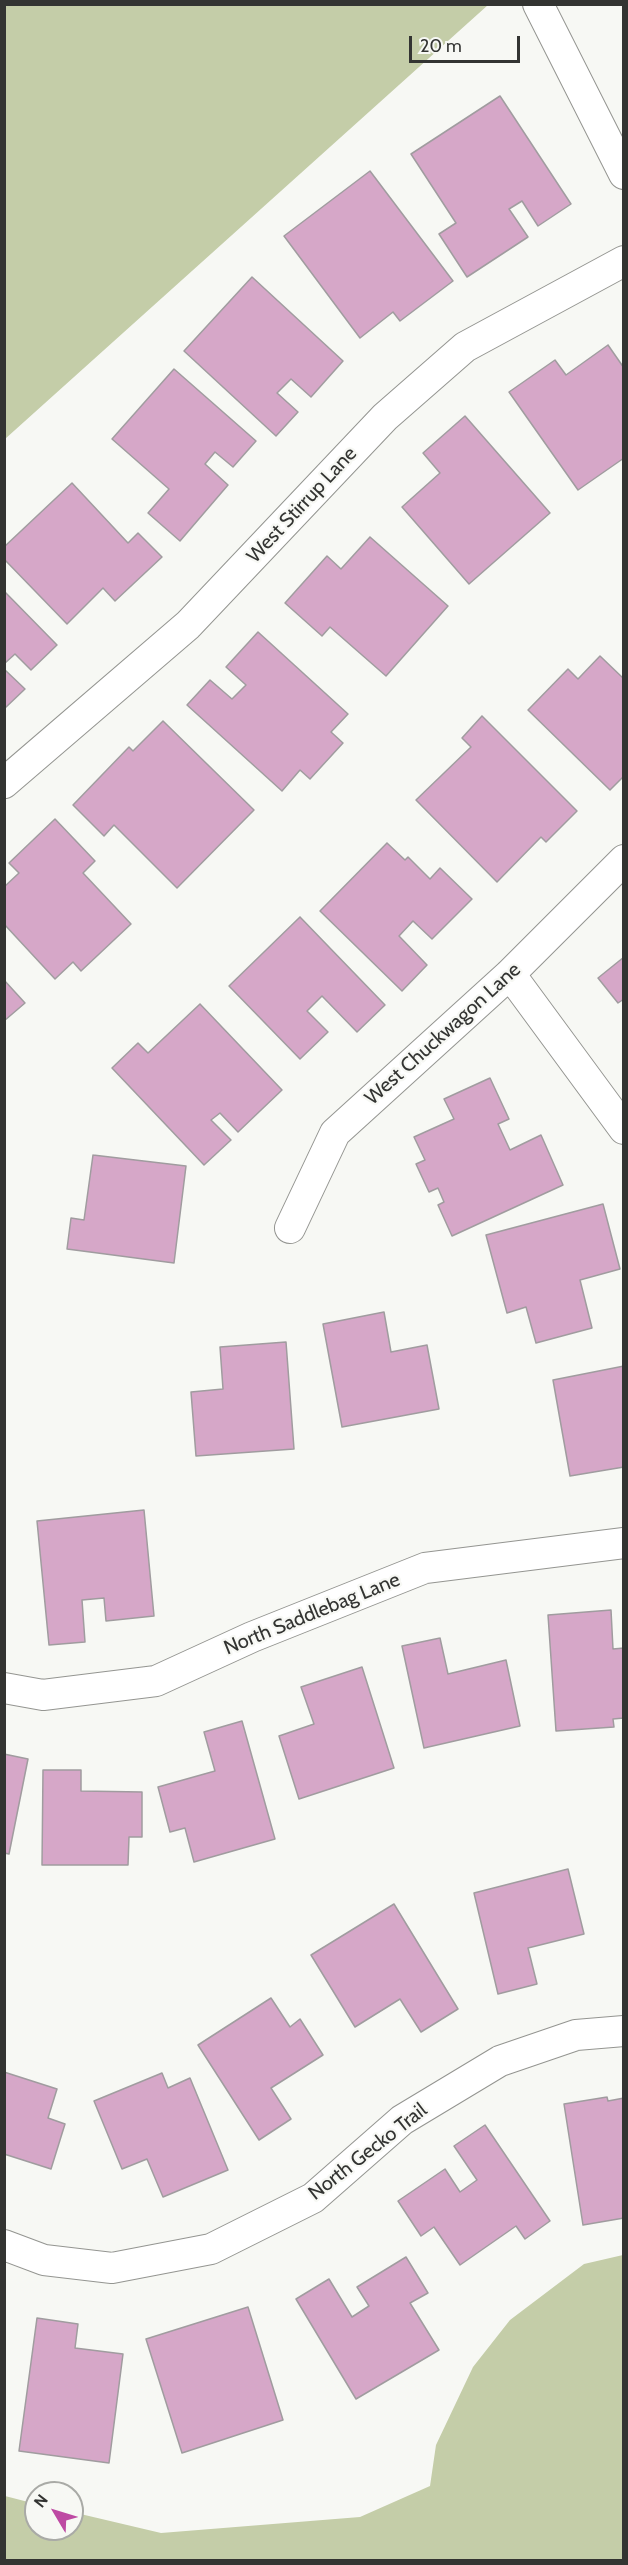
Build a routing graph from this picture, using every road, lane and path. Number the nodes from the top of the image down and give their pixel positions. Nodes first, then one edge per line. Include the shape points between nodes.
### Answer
1 (538, 4) edge
2 (624, 174) edge
3 (624, 261) edge
4 (4, 783) edge
5 (624, 860) edge
6 (510, 975) junction
7 (624, 1129) edge
8 (290, 1228) dead end
9 (624, 1543) edge
10 (4, 1688) edge
11 (624, 2031) edge
12 (4, 2245) edge

1 - 2 street
3 - 4 street, West Stirrup Lane via 465,347 385,417 188,625
5 - 6 street, West Chuckwagon Lane
6 - 7 street
6 - 8 street, West Chuckwagon Lane via 335,1133
9 - 10 street, North Saddlebag Lane via 425,1568 252,1637 156,1681 44,1695
11 - 12 street, North Gecko Trail via 576,2035 500,2061 402,2120 313,2198 211,2249 112,2268 44,2260

